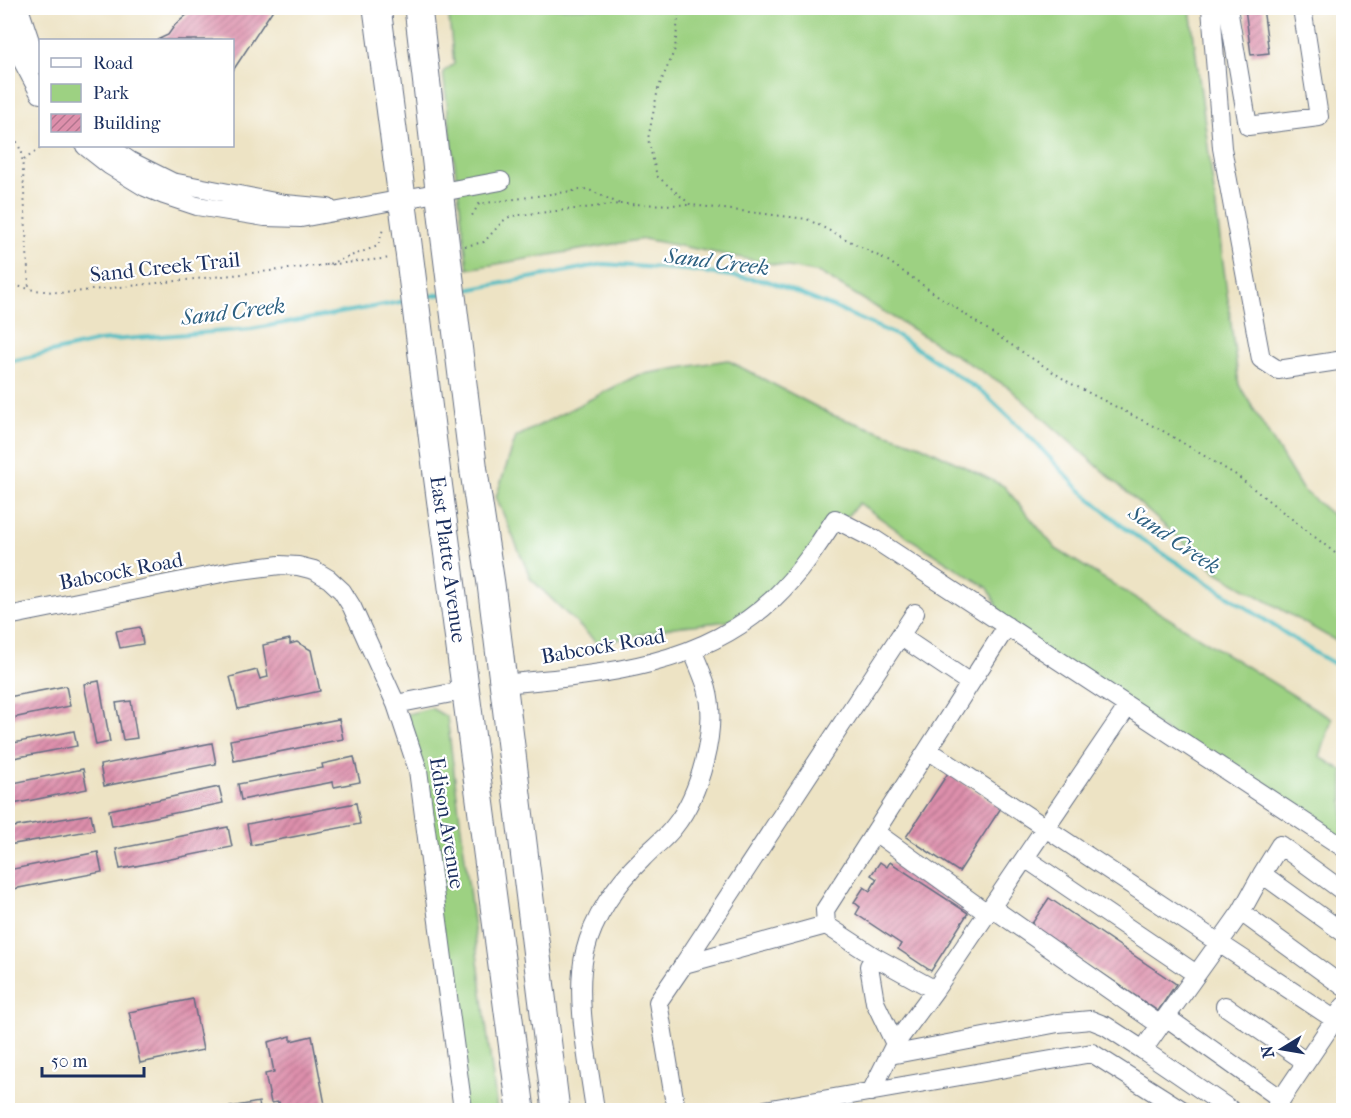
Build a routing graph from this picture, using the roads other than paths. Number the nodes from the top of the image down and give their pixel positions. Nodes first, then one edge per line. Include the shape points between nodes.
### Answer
1 (19, 8) edge
2 (377, 8) edge
3 (420, 8) edge
4 (1211, 8) edge
5 (1228, 8) edge
6 (1302, 8) edge
7 (8, 22) edge
8 (39, 62) edge
9 (39, 92) edge
10 (86, 147) edge
11 (109, 147) edge
12 (501, 181) dead end
13 (439, 192) junction
14 (403, 198) junction
15 (341, 209) junction
16 (1344, 360) edge
17 (314, 570) joint
18 (915, 613) dead end
19 (8, 616) edge
20 (1007, 626) junction
21 (900, 636) junction
22 (692, 650) junction
23 (502, 684) junction
24 (970, 684) junction
25 (467, 690) junction
26 (396, 704) junction
27 (1128, 706) junction
28 (928, 750) junction
29 (516, 791) junction
30 (1296, 817) junction
31 (1044, 829) junction
32 (875, 832) junction
33 (1280, 845) junction
34 (1344, 848) edge
35 (1025, 858) junction
36 (1262, 874) junction
37 (1344, 892) edge
38 (989, 910) junction
39 (1241, 912) junction
40 (826, 925) junction
41 (1344, 933) edge
42 (1219, 943) junction
43 (875, 957) junction
44 (684, 964) junction
45 (1196, 974) junction
46 (1344, 987) edge
47 (935, 990) junction
48 (1225, 1006) dead end
49 (1339, 1012) edge
50 (1163, 1021) junction
51 (892, 1049) junction
52 (1143, 1050) junction
53 (1306, 1062) junction
54 (871, 1092) junction
55 (1278, 1105) edge
56 (463, 1110) edge
57 (521, 1110) edge
58 (556, 1110) edge
59 (595, 1110) edge
60 (676, 1110) edge
61 (765, 1110) edge
62 (1182, 1110) edge
63 (1231, 1110) edge

1 - 8 street
2 - 14 highway, East Platte Avenue
3 - 13 highway, East Platte Avenue
4 - 16 street via 1222,148 1261,359 1278,370
5 - 6 street via 1248,126 1319,117
7 - 9 street
10 - 15 street via 146,187 197,206 288,219
11 - 15 street via 172,182 285,204
12 - 13 street
13 - 14 street
13 - 23 highway, East Platte Avenue, bridge via 453,239 474,472
14 - 15 street
14 - 25 highway, East Platte Avenue, bridge via 396,241 438,474
17 - 19 street, Babcock Road via 280,565 240,570
17 - 26 street, Edison Avenue via 342,591 352,607
18 - 21 street
20 - 22 street, Babcock Road via 874,538 835,519 811,556 774,598 735,627
20 - 24 street
20 - 27 street
21 - 24 street
21 - 44 street
22 - 23 street, Babcock Road via 618,671
22 - 59 street via 707,690 709,714 709,738 699,781 675,826 640,860 606,904 585,951 581,993
23 - 29 highway, East Platte Avenue
24 - 28 street
25 - 26 street
25 - 29 highway via 492,720
25 - 57 highway, East Platte Avenue
26 - 56 street, Edison Avenue via 423,792
27 - 30 street
27 - 31 street
28 - 31 street
28 - 32 street
29 - 58 highway, East Platte Avenue
30 - 33 street
30 - 34 street
31 - 35 street
31 - 42 street
32 - 38 street
32 - 40 street via 825,910
33 - 36 street
33 - 37 street
35 - 38 street
35 - 45 street
36 - 39 street
36 - 41 street
38 - 47 street
38 - 50 street
39 - 42 street
39 - 46 street
40 - 43 street
40 - 44 street
42 - 45 street
42 - 49 street
43 - 47 street
43 - 51 street via 869,966 875,1002
44 - 60 street via 658,1002
45 - 50 street
47 - 51 street
48 - 53 street
49 - 53 street
50 - 52 street
50 - 55 street
51 - 52 street via 1091,1020
51 - 54 street
52 - 63 street
53 - 55 street
54 - 61 street
54 - 62 street via 1092,1053

